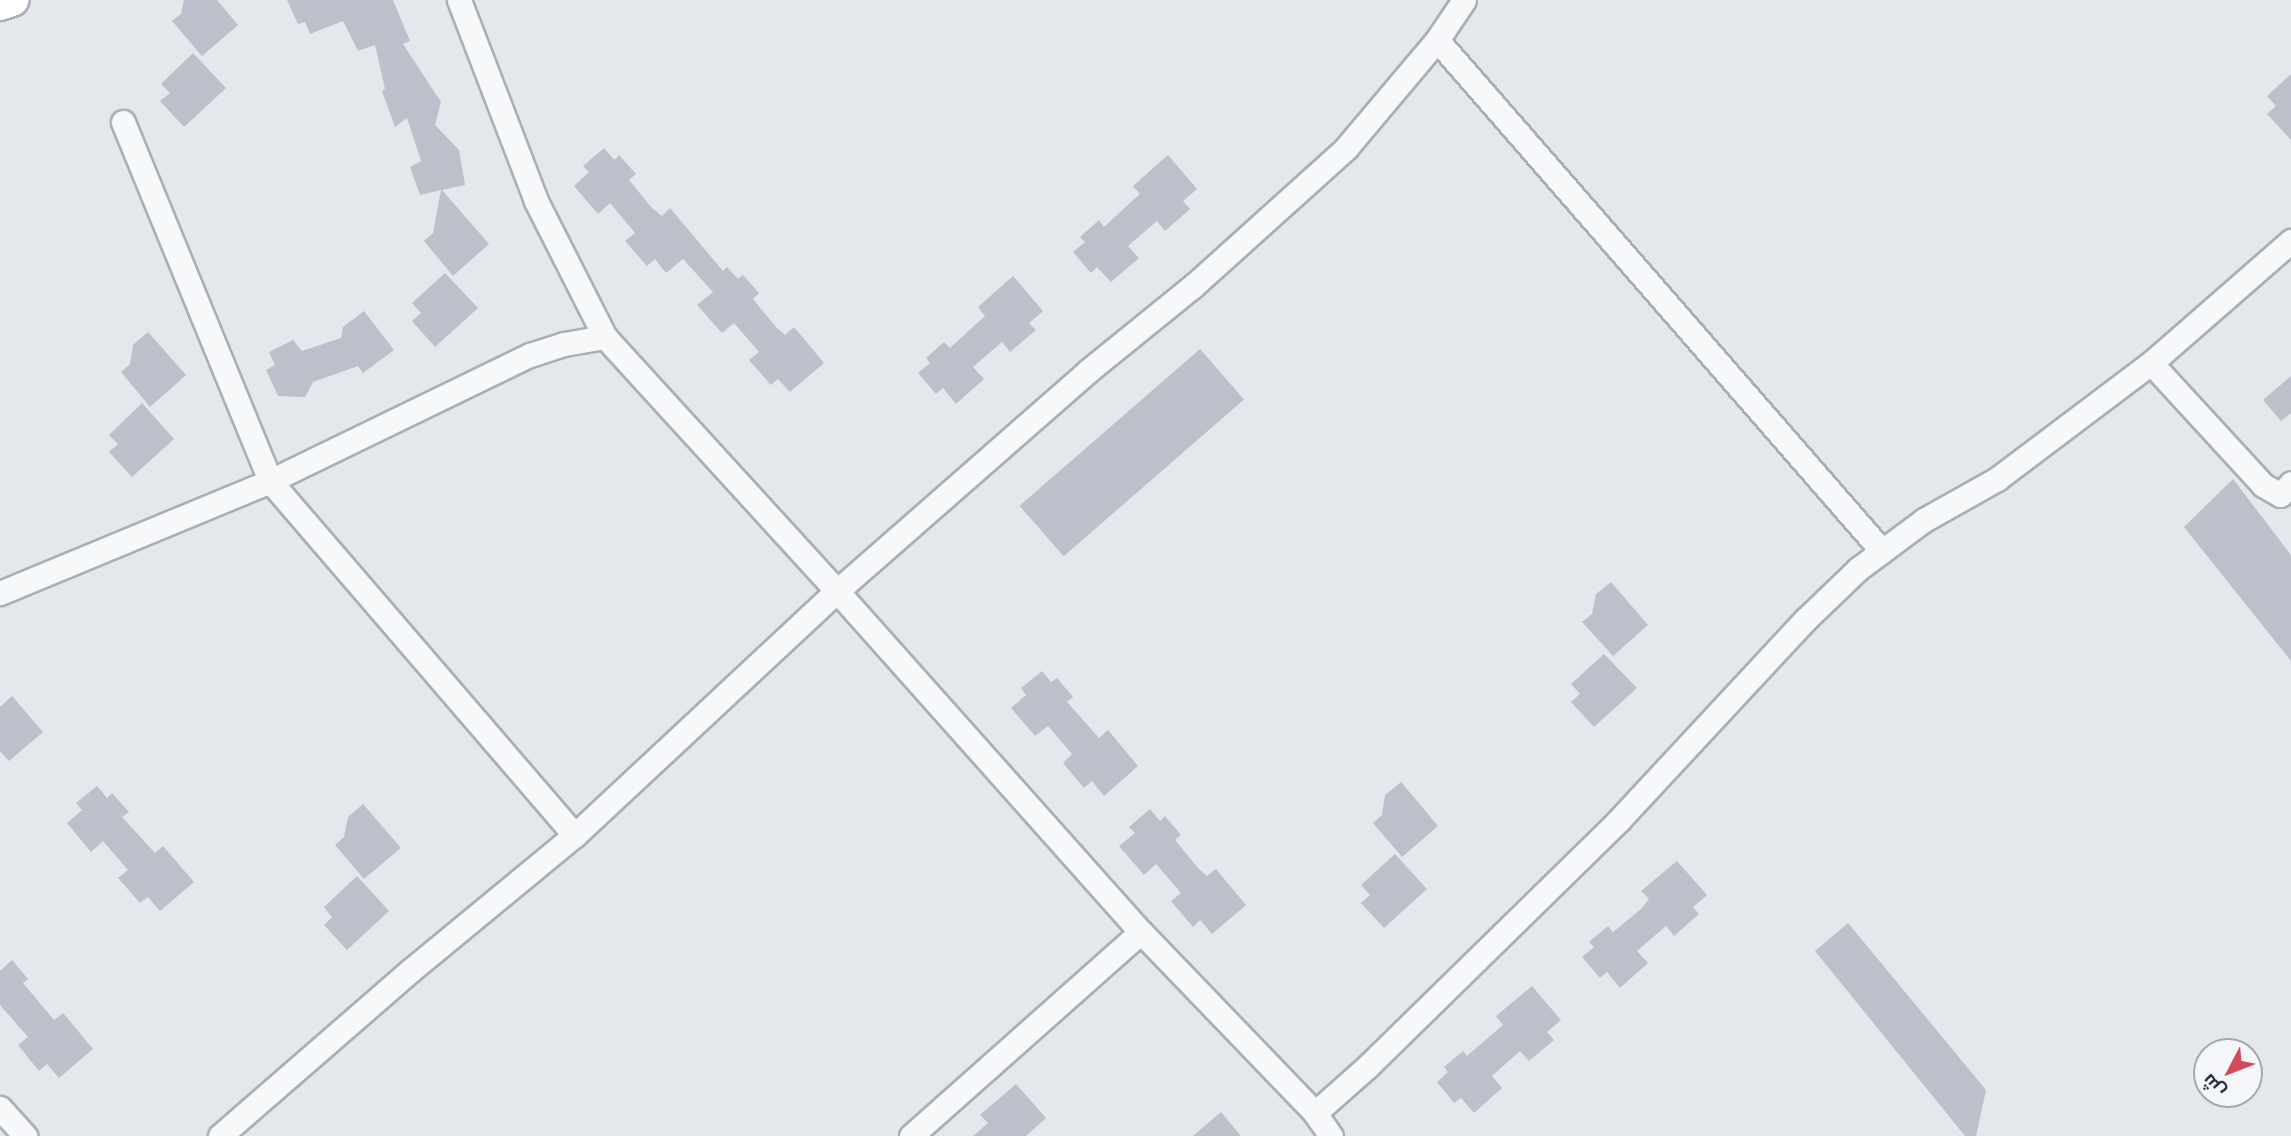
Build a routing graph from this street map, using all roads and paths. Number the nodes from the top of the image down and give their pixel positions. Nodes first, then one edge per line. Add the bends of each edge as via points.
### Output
1 (12, 0) edge
2 (459, 0) edge
3 (1464, 0) edge
4 (0, 4) edge
5 (1437, 40) junction
6 (123, 122) dead end
7 (2291, 241) edge
8 (605, 337) junction
9 (2151, 363) junction
10 (270, 481) junction
11 (2287, 496) edge
12 (1882, 551) junction
13 (837, 591) junction
14 (0, 593) edge
15 (575, 835) junction
16 (1141, 932) junction
17 (0, 1108) edge
18 (1315, 1113) junction
19 (25, 1136) edge
20 (220, 1136) edge
21 (911, 1136) edge
22 (1331, 1136) edge

1 - 4 street
2 - 8 street via 536,201
3 - 5 street
5 - 12 street
5 - 13 street via 1346,148 1193,286 1088,371
6 - 10 street
7 - 9 street
8 - 10 street via 530,355 481,376
8 - 13 street
9 - 11 street via 2250,473
9 - 12 street via 1997,478 1924,520
10 - 14 street
10 - 15 street
12 - 18 street via 1805,620 1619,820
13 - 15 street
13 - 16 street
15 - 20 street
16 - 18 street
16 - 21 street
17 - 19 street
18 - 22 street

